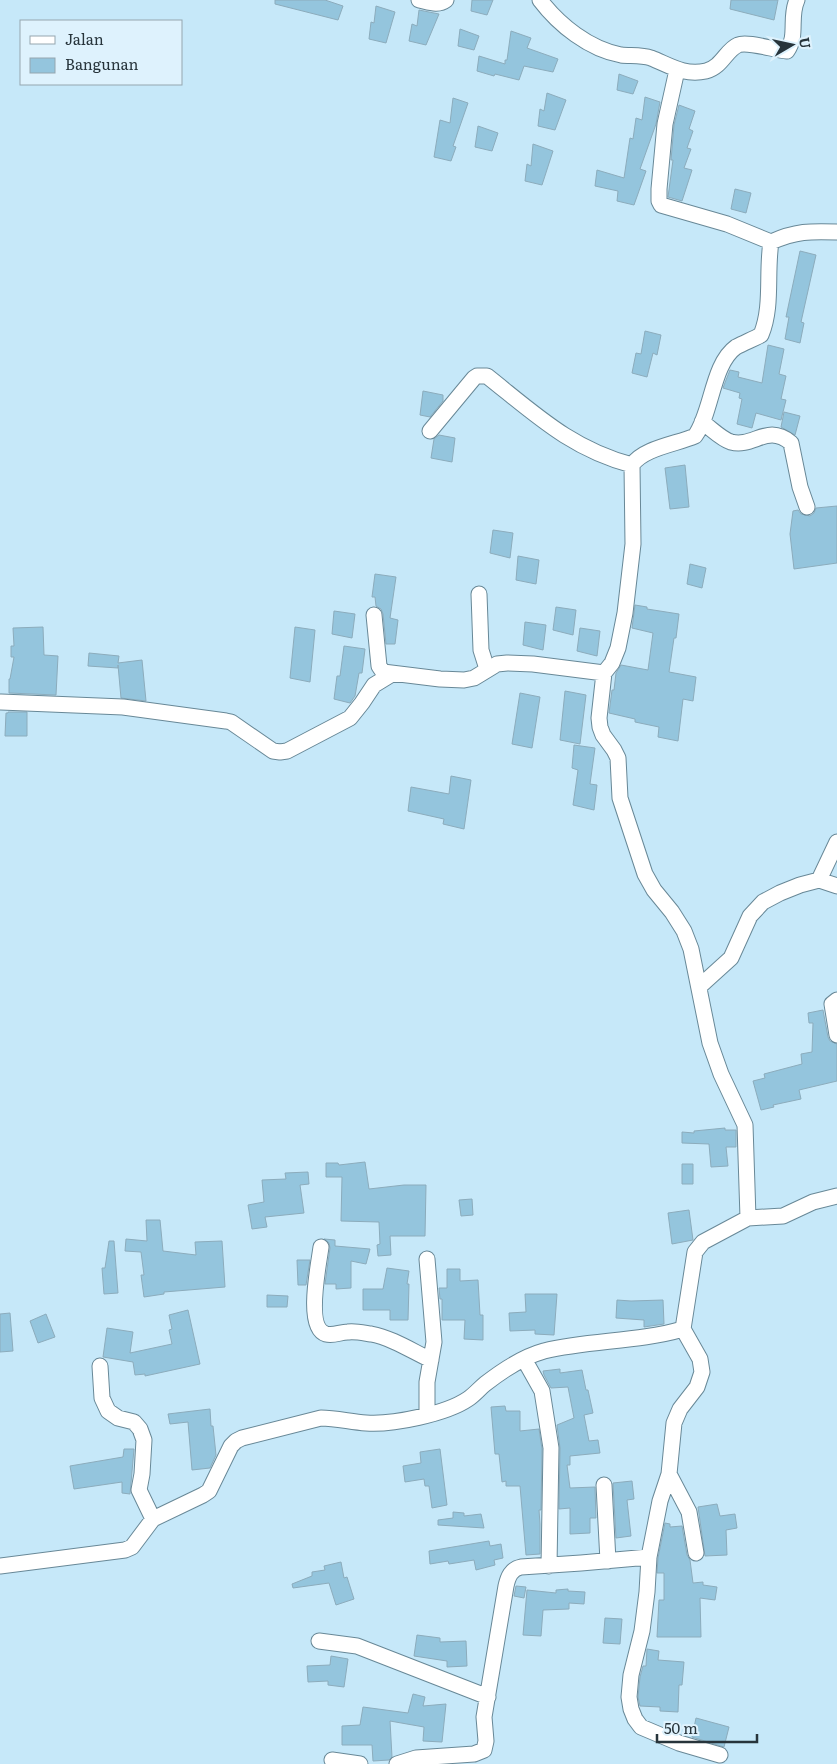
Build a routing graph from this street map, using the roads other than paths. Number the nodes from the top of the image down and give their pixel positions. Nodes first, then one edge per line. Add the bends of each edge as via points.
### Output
1 (419, 0) edge
2 (446, 0) edge
3 (540, 0) edge
4 (797, 0) edge
5 (676, 70) junction
6 (837, 232) edge
7 (771, 242) junction
8 (702, 422) junction
9 (430, 432) dead end
10 (632, 465) junction
11 (807, 507) dead end
12 (479, 594) dead end
13 (374, 615) dead end
14 (487, 669) junction
15 (604, 673) junction
16 (392, 674) junction
17 (1, 702) edge
18 (837, 842) edge
19 (819, 880) junction
20 (837, 886) edge
21 (699, 987) junction
22 (837, 1000) edge
23 (837, 1035) edge
24 (837, 1196) edge
25 (748, 1218) junction
26 (321, 1247) dead end
27 (427, 1259) dead end
28 (683, 1329) junction
29 (524, 1359) junction
30 (431, 1360) junction
31 (100, 1366) dead end
32 (426, 1415) junction
33 (669, 1474) junction
34 (604, 1485) dead end
35 (153, 1519) junction
36 (696, 1553) dead end
37 (649, 1557) junction
38 (608, 1561) junction
39 (0, 1566) edge
40 (550, 1566) junction
41 (319, 1641) dead end
42 (488, 1697) junction
43 (720, 1755) dead end
44 (332, 1760) dead end
45 (360, 1764) edge
46 (397, 1764) edge

1 - 2 street via 436,4
3 - 5 street via 579,37 600,49 620,55 649,57
4 - 5 street via 792,44 787,52 748,44 737,45 714,68 704,72
5 - 7 street via 665,124 659,189 661,206 727,224
6 - 7 street via 807,231 788,234
7 - 8 street via 767,322 761,335 727,356
8 - 10 street via 695,436 661,447 636,459
8 - 11 street via 730,442 776,434 785,438 791,443
9 - 10 street via 474,378 487,376 557,432 604,457
10 - 15 street via 633,544 625,613 618,648
12 - 14 street via 481,650
13 - 16 street via 379,666 383,672
14 - 15 street via 497,664 516,663
14 - 16 street via 474,678 464,680
15 - 21 street via 600,727 618,758 624,812 645,874 684,931
16 - 17 street via 374,685 350,718 280,752 273,751 232,722 122,706
18 - 19 street
19 - 20 street
19 - 21 street via 763,902 750,916 731,958
21 - 25 street via 710,1043 746,1130
22 - 23 street via 832,1004
24 - 25 street via 813,1202 783,1216
25 - 28 street via 703,1242 695,1252
26 - 30 street via 314,1306 318,1328 333,1335 349,1332 372,1334 392,1340
27 - 30 street via 434,1342
28 - 29 street via 544,1351
28 - 33 street via 700,1359 702,1372 697,1387 676,1416
29 - 32 street via 511,1365 468,1399
29 - 40 street via 542,1390 549,1439
30 - 32 street
31 - 35 street via 102,1398 108,1411 118,1418 134,1422 144,1440 139,1490
32 - 35 street via 397,1422 368,1423 321,1418 242,1438 231,1446 209,1491
33 - 36 street via 689,1512
33 - 37 street
34 - 38 street
35 - 39 street via 132,1547 125,1550
37 - 38 street
37 - 43 street via 642,1631 631,1675 631,1709 641,1727
38 - 40 street
40 - 42 street via 516,1568 508,1578
41 - 42 street via 357,1646
42 - 46 street via 484,1750 474,1754 416,1758
44 - 45 street

